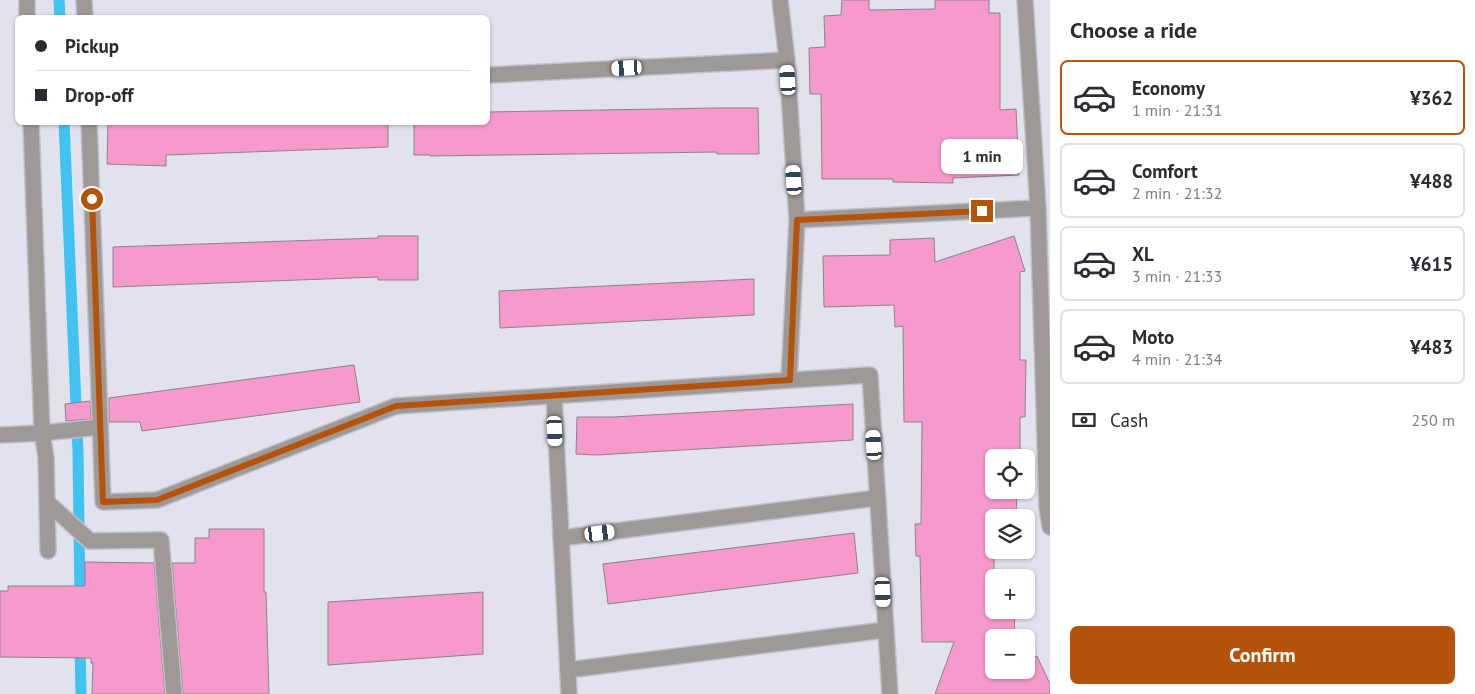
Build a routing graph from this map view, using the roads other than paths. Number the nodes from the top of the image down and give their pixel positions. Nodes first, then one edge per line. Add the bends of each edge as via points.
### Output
1 (27, 0) edge
2 (84, 0) edge
3 (780, 0) edge
4 (1025, 0) edge
5 (27, 15) edge
6 (85, 15) edge
7 (787, 60) junction
8 (490, 75) edge
9 (31, 125) edge
10 (89, 125) edge
11 (1038, 208) junction
12 (797, 220) junction
13 (790, 380) junction
14 (554, 396) junction
15 (100, 427) junction
16 (42, 433) junction
17 (0, 434) edge
18 (877, 498) junction
19 (47, 502) junction
20 (1050, 527) edge
21 (561, 538) junction
22 (48, 550) dead end
23 (885, 630) junction
24 (568, 670) junction
25 (174, 694) edge
26 (569, 694) edge
27 (890, 694) edge

1 - 5 street
2 - 6 street
3 - 7 street
4 - 11 street
7 - 8 street
7 - 12 street
9 - 16 street
10 - 15 street
11 - 12 street
11 - 20 street
12 - 13 street
13 - 14 street
13 - 18 street via 870,375
14 - 15 street via 396,406 157,500 103,502
14 - 21 street
15 - 16 street
16 - 17 street
16 - 19 street
18 - 21 street
18 - 23 street
19 - 22 street
19 - 25 street via 90,542 161,540
21 - 24 street
23 - 24 street
23 - 27 street
24 - 26 street

